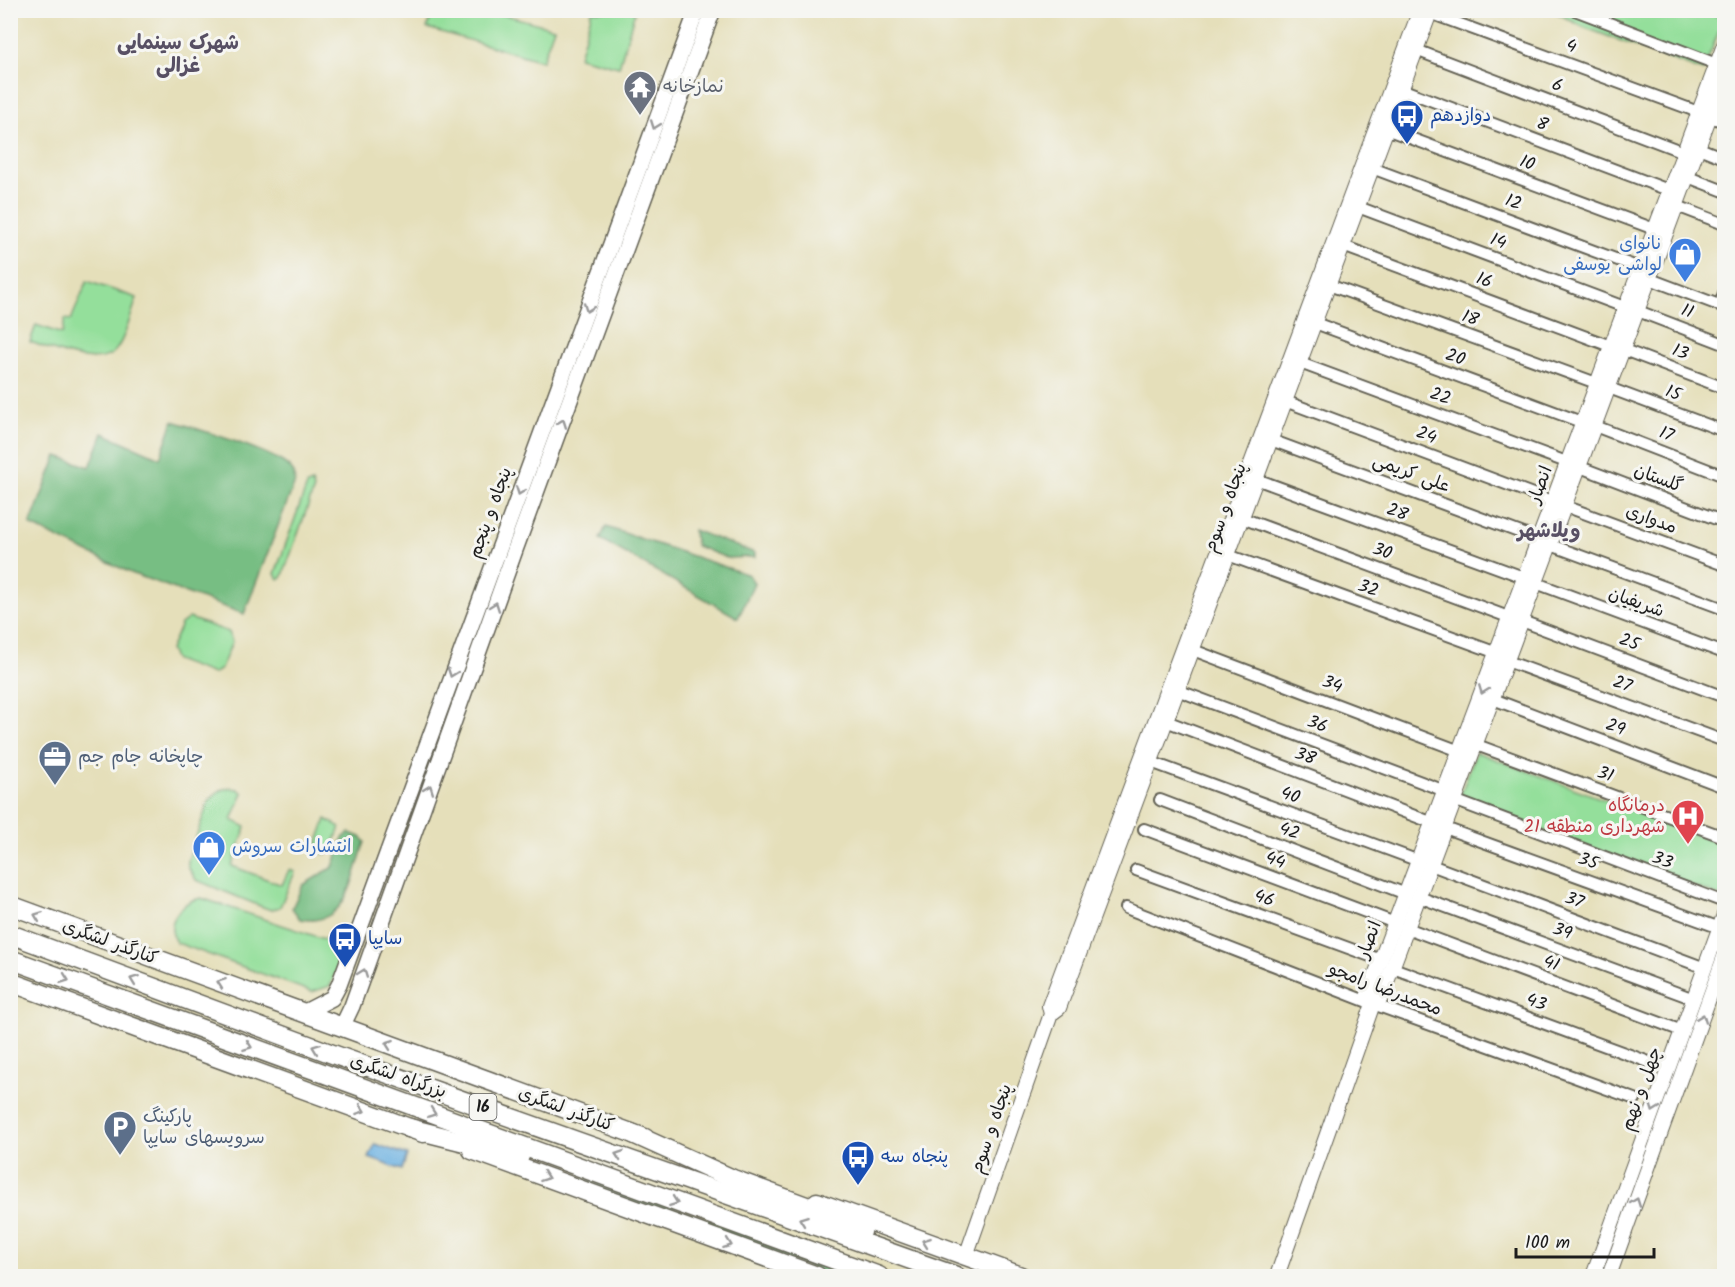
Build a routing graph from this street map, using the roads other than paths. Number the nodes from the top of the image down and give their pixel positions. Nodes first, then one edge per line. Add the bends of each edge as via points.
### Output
1 (713, 10) edge
2 (1575, 10) edge
3 (1427, 11) edge
4 (698, 22) edge
5 (1725, 45) edge
6 (1416, 50) junction
7 (1723, 76) edge
8 (1401, 89) junction
9 (1706, 115) junction
10 (1725, 122) edge
11 (1386, 129) junction
12 (1692, 150) junction
13 (1725, 158) edge
14 (1372, 168) junction
15 (1688, 177) junction
16 (1671, 191) junction
17 (1725, 191) edge
18 (1677, 206) junction
19 (1358, 207) junction
20 (1725, 224) edge
21 (1657, 230) junction
22 (1343, 246) junction
23 (1646, 274) junction
24 (1329, 285) junction
25 (1725, 293) edge
26 (1722, 306) edge
27 (1633, 310) junction
28 (1314, 323) junction
29 (1725, 344) edge
30 (1618, 348) junction
31 (1300, 363) junction
32 (1604, 386) junction
33 (1725, 388) edge
34 (1285, 401) junction
35 (1590, 425) junction
36 (1725, 431) edge
37 (1271, 440) junction
38 (1574, 465) junction
39 (1725, 476) edge
40 (1256, 479) junction
41 (1560, 504) junction
42 (1242, 518) junction
43 (1725, 522) edge
44 (1546, 542) junction
45 (508, 547) junction
46 (1228, 555) junction
47 (1725, 565) edge
48 (1531, 581) junction
49 (1725, 609) edge
50 (1516, 619) junction
51 (1192, 650) junction
52 (1725, 653) edge
53 (1502, 657) junction
54 (1178, 690) junction
55 (1725, 697) edge
56 (1493, 699) junction
57 (1166, 721) junction
58 (1725, 741) edge
59 (1468, 750) junction
60 (1151, 762) junction
61 (1725, 787) edge
62 (1450, 796) junction
63 (1160, 800) dead end
64 (1439, 825) junction
65 (1144, 829) dead end
66 (1725, 837) edge
67 (1425, 863) junction
68 (1136, 870) dead end
69 (1413, 895) junction
70 (1725, 902) edge
71 (10, 905) edge
72 (1126, 908) dead end
73 (1722, 921) edge
74 (1401, 926) junction
75 (10, 934) edge
76 (1725, 957) edge
77 (10, 959) edge
78 (1387, 964) junction
79 (1705, 968) junction
80 (10, 982) edge
81 (335, 992) junction
82 (1694, 999) junction
83 (354, 1000) junction
84 (1373, 1004) junction
85 (303, 1013) junction
86 (1051, 1014) junction
87 (342, 1027) junction
88 (1682, 1031) junction
89 (1668, 1069) junction
90 (1635, 1099) dead end
91 (409, 1128) junction
92 (631, 1133) junction
93 (586, 1170) junction
94 (966, 1256) junction
95 (927, 1266) junction
96 (817, 1276) edge
97 (879, 1276) edge
98 (956, 1276) edge
99 (1021, 1276) edge
100 (1277, 1276) edge
101 (1593, 1276) edge
102 (1609, 1276) edge

1 - 4 main road, پنجاه و پنجم
2 - 7 street
3 - 6 street, پنجاه و سوم
3 - 9 street, 4
3 - 86 street, پنجاه و سوم via 1049,1006
4 - 45 main road, پنجاه و پنجم
5 - 7 street, انصار
6 - 8 street, پنجاه و سوم
6 - 12 street, 6
7 - 9 street, انصار
8 - 11 street, پنجاه و سوم
8 - 16 street, 8
9 - 10 street, 4
9 - 12 street, انصار
11 - 14 street, پنجاه و سوم
11 - 21 street, 10
12 - 13 street, 6
12 - 15 street, انصار
12 - 16 street, انصار
14 - 19 street, پنجاه و سوم
14 - 23 street, 12
15 - 17 street
15 - 18 street, انصار
16 - 21 street, انصار
18 - 20 street
18 - 23 street, انصار
19 - 22 street, پنجاه و سوم
19 - 27 street, 14
21 - 23 street, انصار
22 - 24 street, پنجاه و سوم
22 - 30 street, 16
23 - 26 street, 12
23 - 27 street, انصار
24 - 28 street, پنجاه و سوم
24 - 32 street, 18
25 - 26 street
27 - 29 street, 11
27 - 30 street, انصار
28 - 31 street, پنجاه و سوم
28 - 35 street, 20
30 - 32 street, انصار
30 - 33 street, 13
31 - 34 street, پنجاه و سوم
31 - 38 street, 22
32 - 35 street, انصار
32 - 36 street, 15
34 - 37 street, پنجاه و سوم
34 - 41 street, 24
35 - 38 street, انصار
35 - 39 street, 17
37 - 40 street, پنجاه و سوم
37 - 44 street, علی کریمی
38 - 41 street, انصار
38 - 43 street, گلستان
40 - 42 street, پنجاه و سوم
40 - 48 street, 28
41 - 44 street, انصار
41 - 47 street, مدواری
42 - 46 street, پنجاه و سوم
42 - 50 street, 30
44 - 48 street, انصار
44 - 49 street, علی کریمی
45 -> 81 main road, پنجاه و پنجم
83 -> 45 main road, پنجاه و پنجم
46 - 51 street, پنجاه و سوم
46 - 53 street, 32
48 - 50 street, انصار
48 - 52 street, شریفیان
50 - 53 street, انصار
50 - 55 street, 25
51 - 54 street, پنجاه و سوم
51 - 59 street, 34
53 - 56 street, انصار
53 - 58 street, 27
53 -> 59 street, انصار
54 - 57 street, پنجاه و سوم
54 - 62 street, 36
56 - 59 street, انصار
56 - 61 street, 29
57 - 60 street, پنجاه و سوم
57 - 64 street, 38
59 - 62 street, انصار
59 - 66 street, 31
60 - 67 street, 40
60 - 86 street, پنجاه و سوم via 1059,1008
62 - 64 street, انصار
62 - 70 street, 33
63 - 69 street, 42
64 - 67 street, انصار
64 - 73 street, 35
65 - 74 street, 44
67 - 69 street, انصار
67 - 79 street, 37
68 - 78 street, 46
69 - 74 street, انصار
69 - 82 street, 39
85 -> 71 main road, کنارگذر لشگری
72 - 84 street, محمدرضا رامجو
73 - 79 street, چهل و نهم
74 - 78 street, انصار
74 - 88 street, 41
95 -> 75 main road, بزرگراه لشگری / 16 via 338,1056
102 -> 76 street, چهل و نهم
77 -> 93 main road, بزرگراه لشگری / 16
78 - 84 street, انصار via 1368,994
78 - 89 street, 43
79 - 82 street, چهل و نهم
80 -> 91 main road
81 - 83 main road
81 - 85 main road via 332,998
82 - 88 street, چهل و نهم
83 - 87 main road, پنجاه و پنجم
84 - 90 street, محمدرضا رامجو
84 - 100 street, انصار
85 - 87 main road, کنارگذر لشگری
86 - 94 street, پنجاه و سوم
92 -> 87 main road, کنارگذر لشگری
88 - 89 street, چهل و نهم
89 -> 101 street, چهل و نهم
91 - 93 main road
91 -> 96 main road
94 -> 92 main road, کنارگذر لشگری
92 - 95 main road via 733,1179 828,1214
93 -> 97 main road, بزرگراه لشگری / 16
94 - 99 main road, کنارگذر لشگری
95 - 98 main road, بزرگراه لشگری / 16

